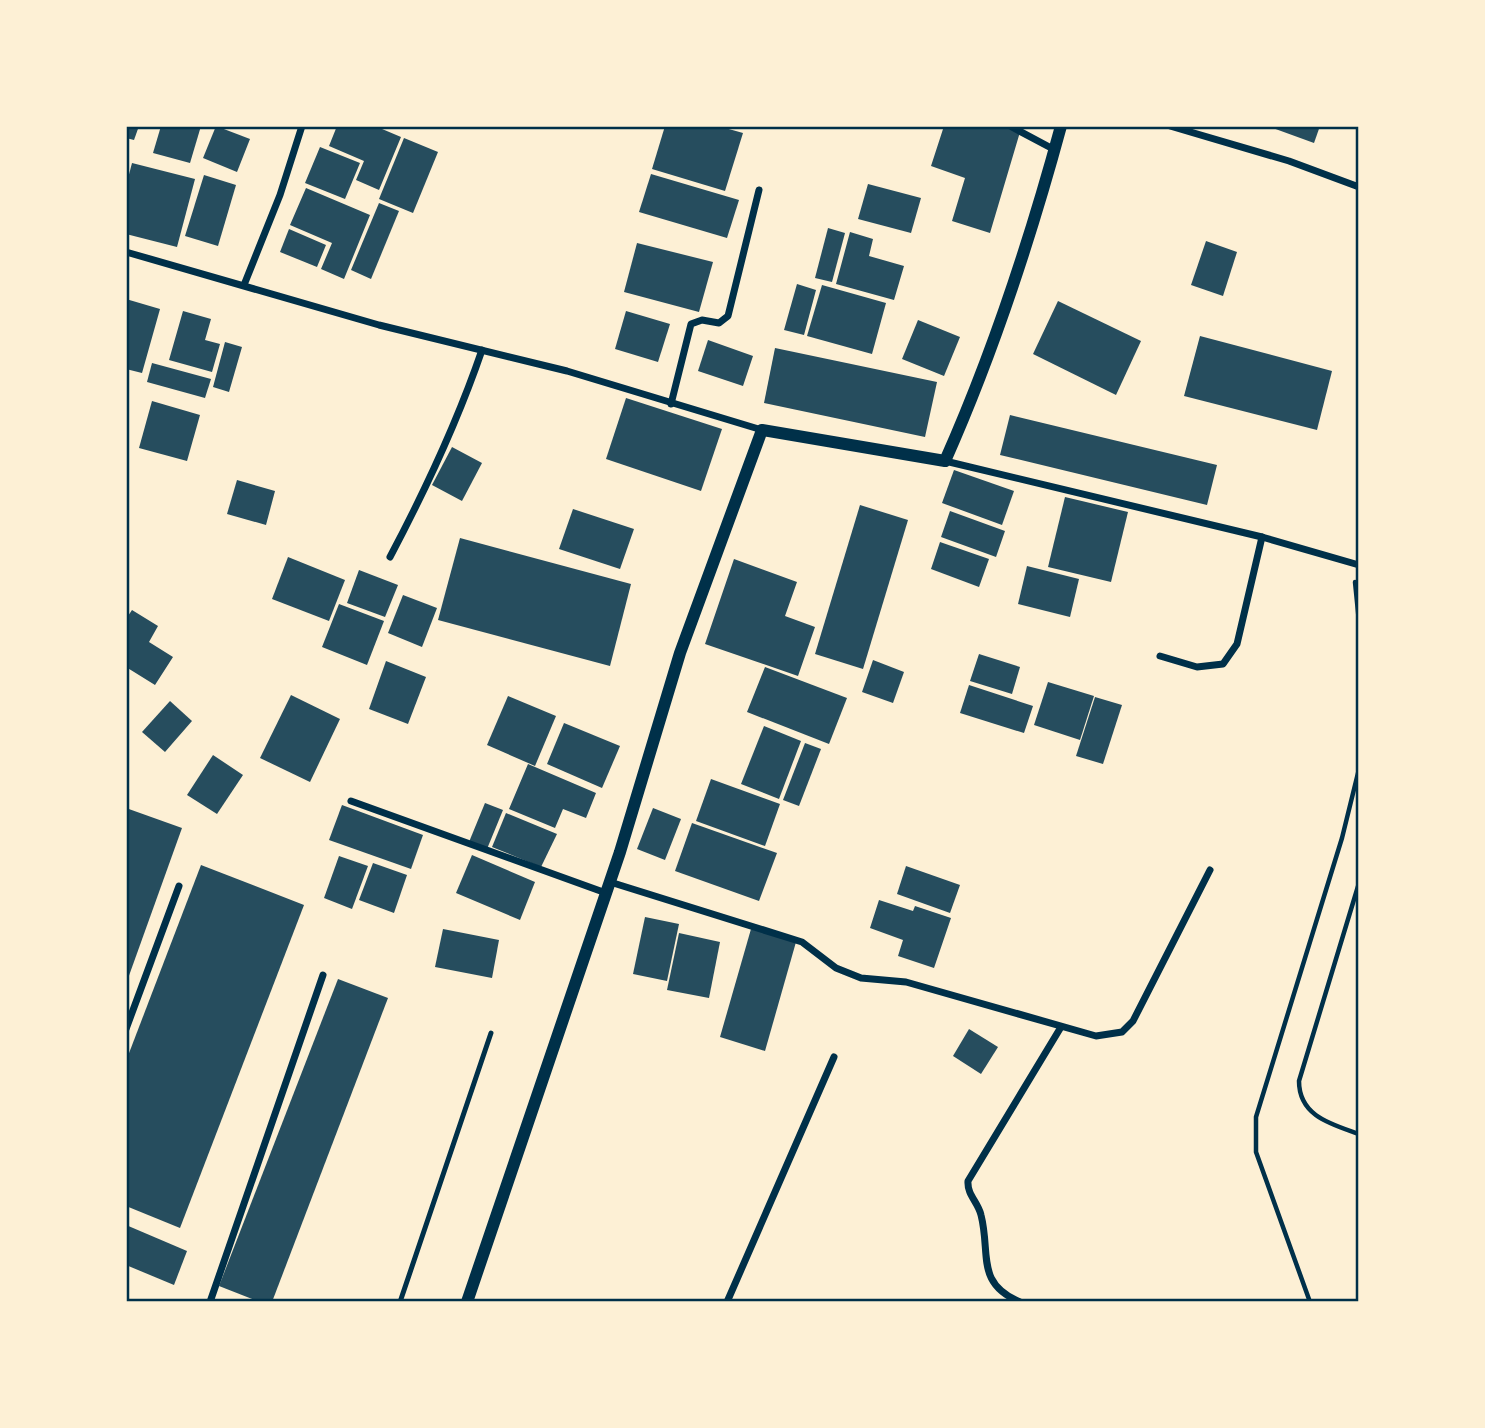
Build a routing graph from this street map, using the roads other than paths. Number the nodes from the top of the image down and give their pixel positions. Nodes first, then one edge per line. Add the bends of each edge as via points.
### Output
1 (302, 126) edge
2 (1010, 126) edge
3 (1061, 126) edge
4 (1170, 126) edge
5 (1055, 150) junction
6 (1359, 187) edge
7 (759, 190) dead end
8 (126, 252) edge
9 (244, 285) junction
10 (482, 351) junction
11 (671, 404) junction
12 (762, 430) junction
13 (945, 461) junction
14 (1262, 537) junction
15 (390, 557) dead end
16 (1356, 564) edge
17 (1160, 656) dead end
18 (351, 802) dead end
19 (1210, 870) dead end
20 (179, 886) dead end
21 (608, 888) junction
22 (323, 975) dead end
23 (1061, 1027) junction
24 (126, 1029) edge
25 (491, 1033) dead end
26 (834, 1057) dead end
27 (210, 1302) edge
28 (400, 1302) edge
29 (467, 1302) edge
30 (727, 1302) edge
31 (1020, 1302) edge

1 - 9 street
2 - 5 street
3 - 5 street
4 - 6 street
5 - 13 street via 972,400
7 - 11 street via 728,316 719,323 702,320 691,324
8 - 9 street
9 - 10 street
10 - 11 street via 567,371
10 - 15 street via 437,466
11 - 12 street
12 - 13 street
12 - 21 street via 680,653
13 - 14 street
14 - 16 street
14 - 17 street via 1237,644 1223,664 1197,667
18 - 21 street
19 - 23 street via 1146,996 1122,1032 1096,1036
20 - 24 street
21 - 23 street via 802,942 848,974 906,982
21 - 29 street
22 - 27 street
23 - 31 street via 968,1181 981,1213 990,1279 997,1290
25 - 28 lane
26 - 30 street

